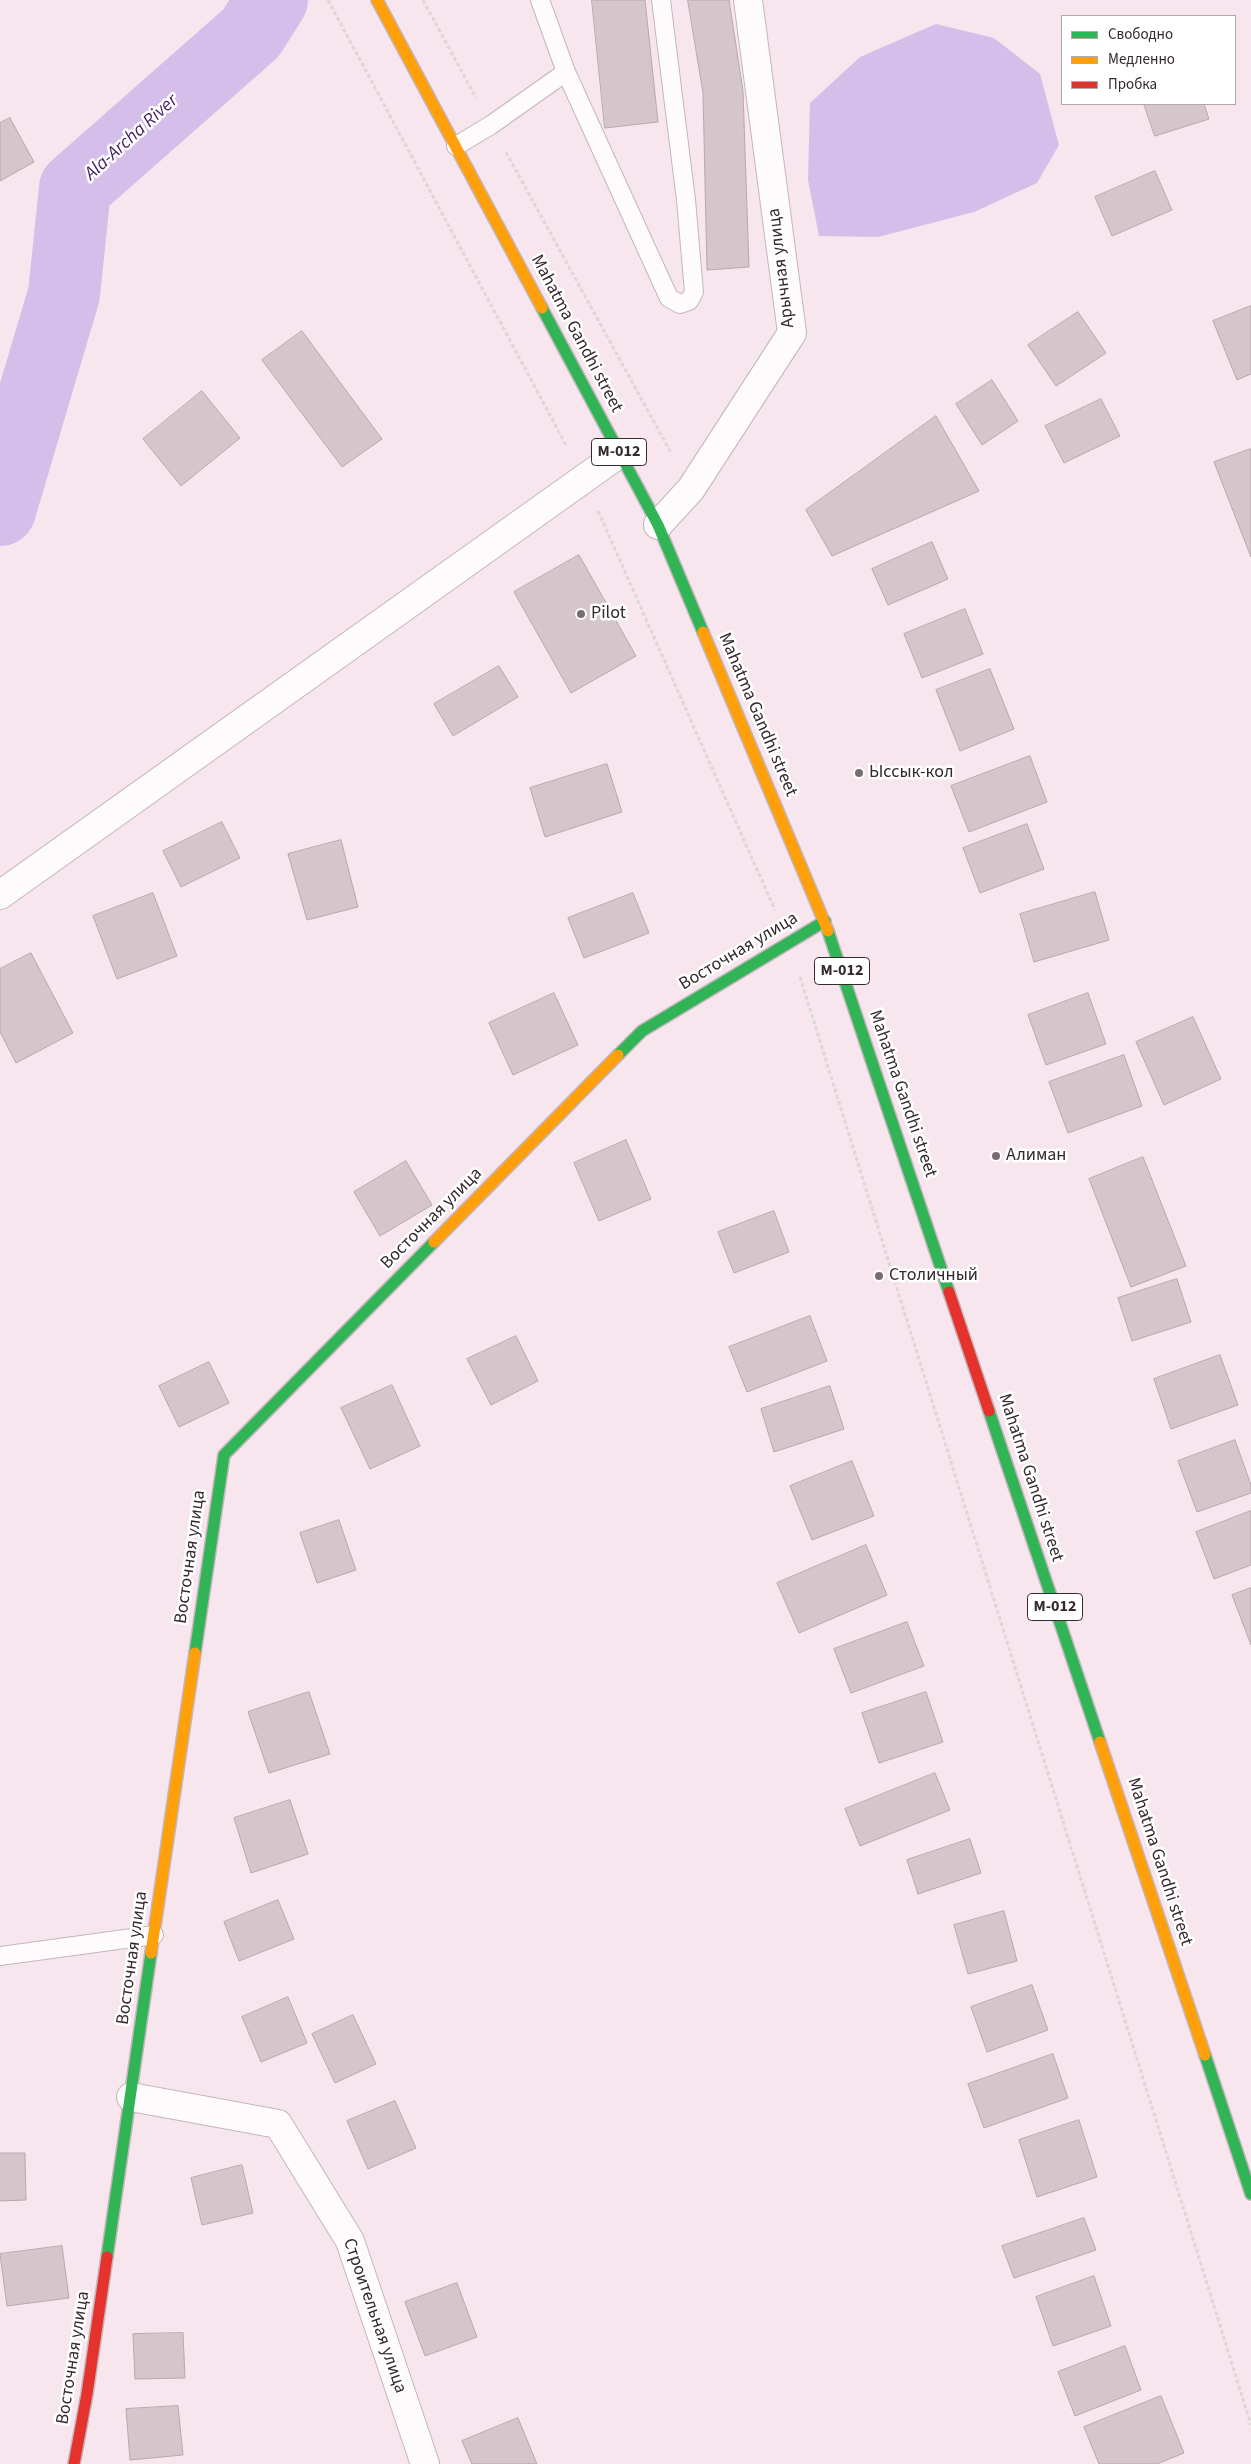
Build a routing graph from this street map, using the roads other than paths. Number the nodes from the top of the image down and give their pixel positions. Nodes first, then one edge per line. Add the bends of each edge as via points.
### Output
1 (377, 0) edge
2 (540, 0) edge
3 (661, 0) edge
4 (748, 0) edge
5 (566, 72) junction
6 (456, 146) junction
7 (620, 453) junction
8 (658, 525) junction
9 (0, 896) edge
10 (825, 921) junction
11 (154, 1935) junction
12 (0, 1956) edge
13 (131, 2097) junction
14 (1251, 2194) edge
15 (74, 2464) edge
16 (425, 2464) edge

1 - 6 main road, Mahatma Gandhi street / М-012
2 - 5 lane
3 - 5 lane via 686,200 694,292 689,301 680,304 669,298
4 - 8 street, Арычная улица via 792,333 691,489
5 - 6 lane
6 - 7 main road, Mahatma Gandhi street / М-012
7 - 8 main road, Mahatma Gandhi street / М-012
7 - 9 street
8 - 10 main road, Mahatma Gandhi street / М-012
10 - 11 main road, Восточная улица via 642,1031 224,1455
10 - 14 main road, Mahatma Gandhi street / М-012
11 - 12 lane
11 - 13 main road, Восточная улица
13 - 15 main road, Восточная улица
13 - 16 street, Строительная улица via 278,2124 350,2241

